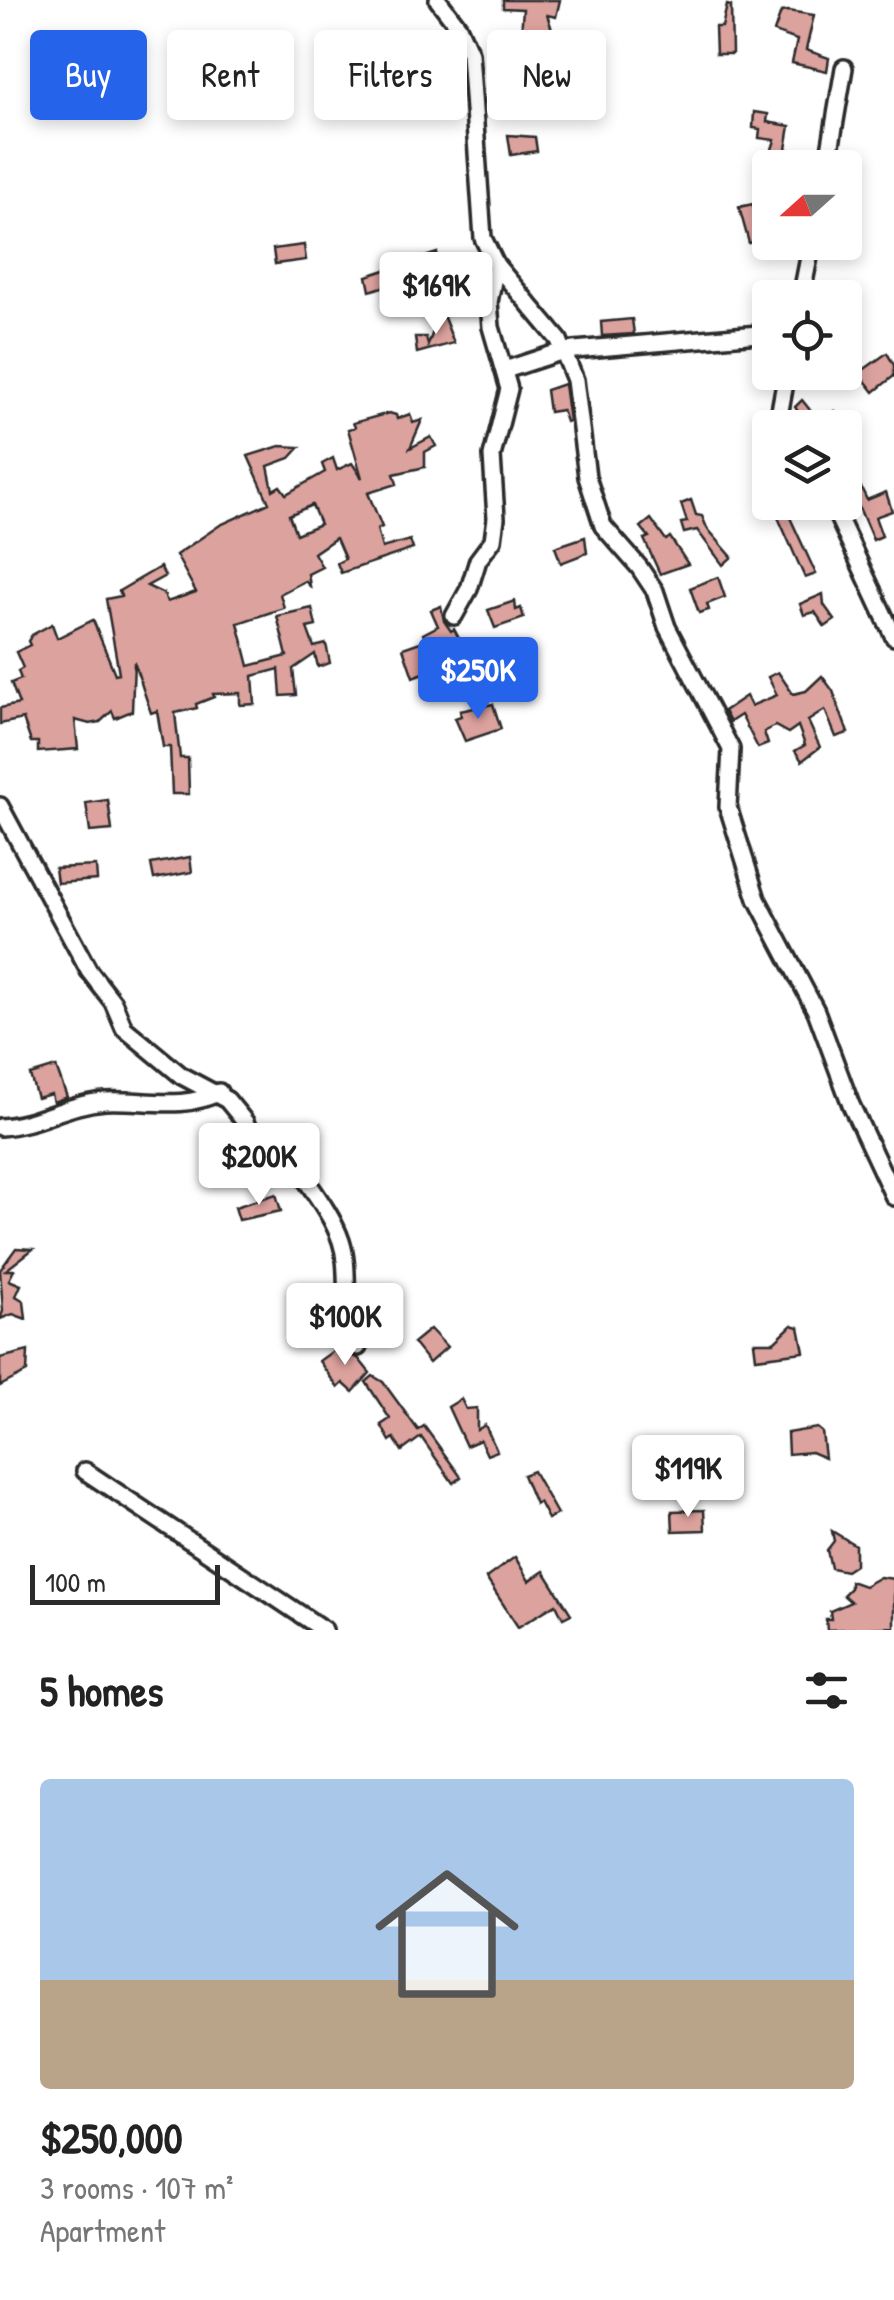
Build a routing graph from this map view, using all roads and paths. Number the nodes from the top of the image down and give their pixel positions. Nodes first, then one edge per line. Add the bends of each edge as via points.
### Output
1 (438, 0) edge
2 (844, 68) dead end
3 (829, 150) edge
4 (496, 265) junction
5 (752, 336) edge
6 (564, 352) junction
7 (505, 370) junction
8 (839, 520) edge
9 (454, 616) dead end
10 (894, 636) edge
11 (0, 806) edge
12 (218, 1092) junction
13 (0, 1127) edge
14 (894, 1197) edge
15 (358, 1347) dead end
16 (85, 1471) dead end
17 (324, 1630) edge

1 - 4 street via 470,53 484,238
2 - 3 street
4 - 6 street
4 - 7 street via 491,327
5 - 6 street
6 - 7 street
6 - 14 street via 598,513 654,591 731,749 728,807 757,899 816,1011
7 - 9 street via 509,389 490,473 493,540
8 - 10 street
11 - 12 street via 124,1028 182,1076
12 - 13 street via 198,1103 104,1101
12 - 15 street via 245,1122 264,1165 289,1154 341,1241 343,1292
16 - 17 street

